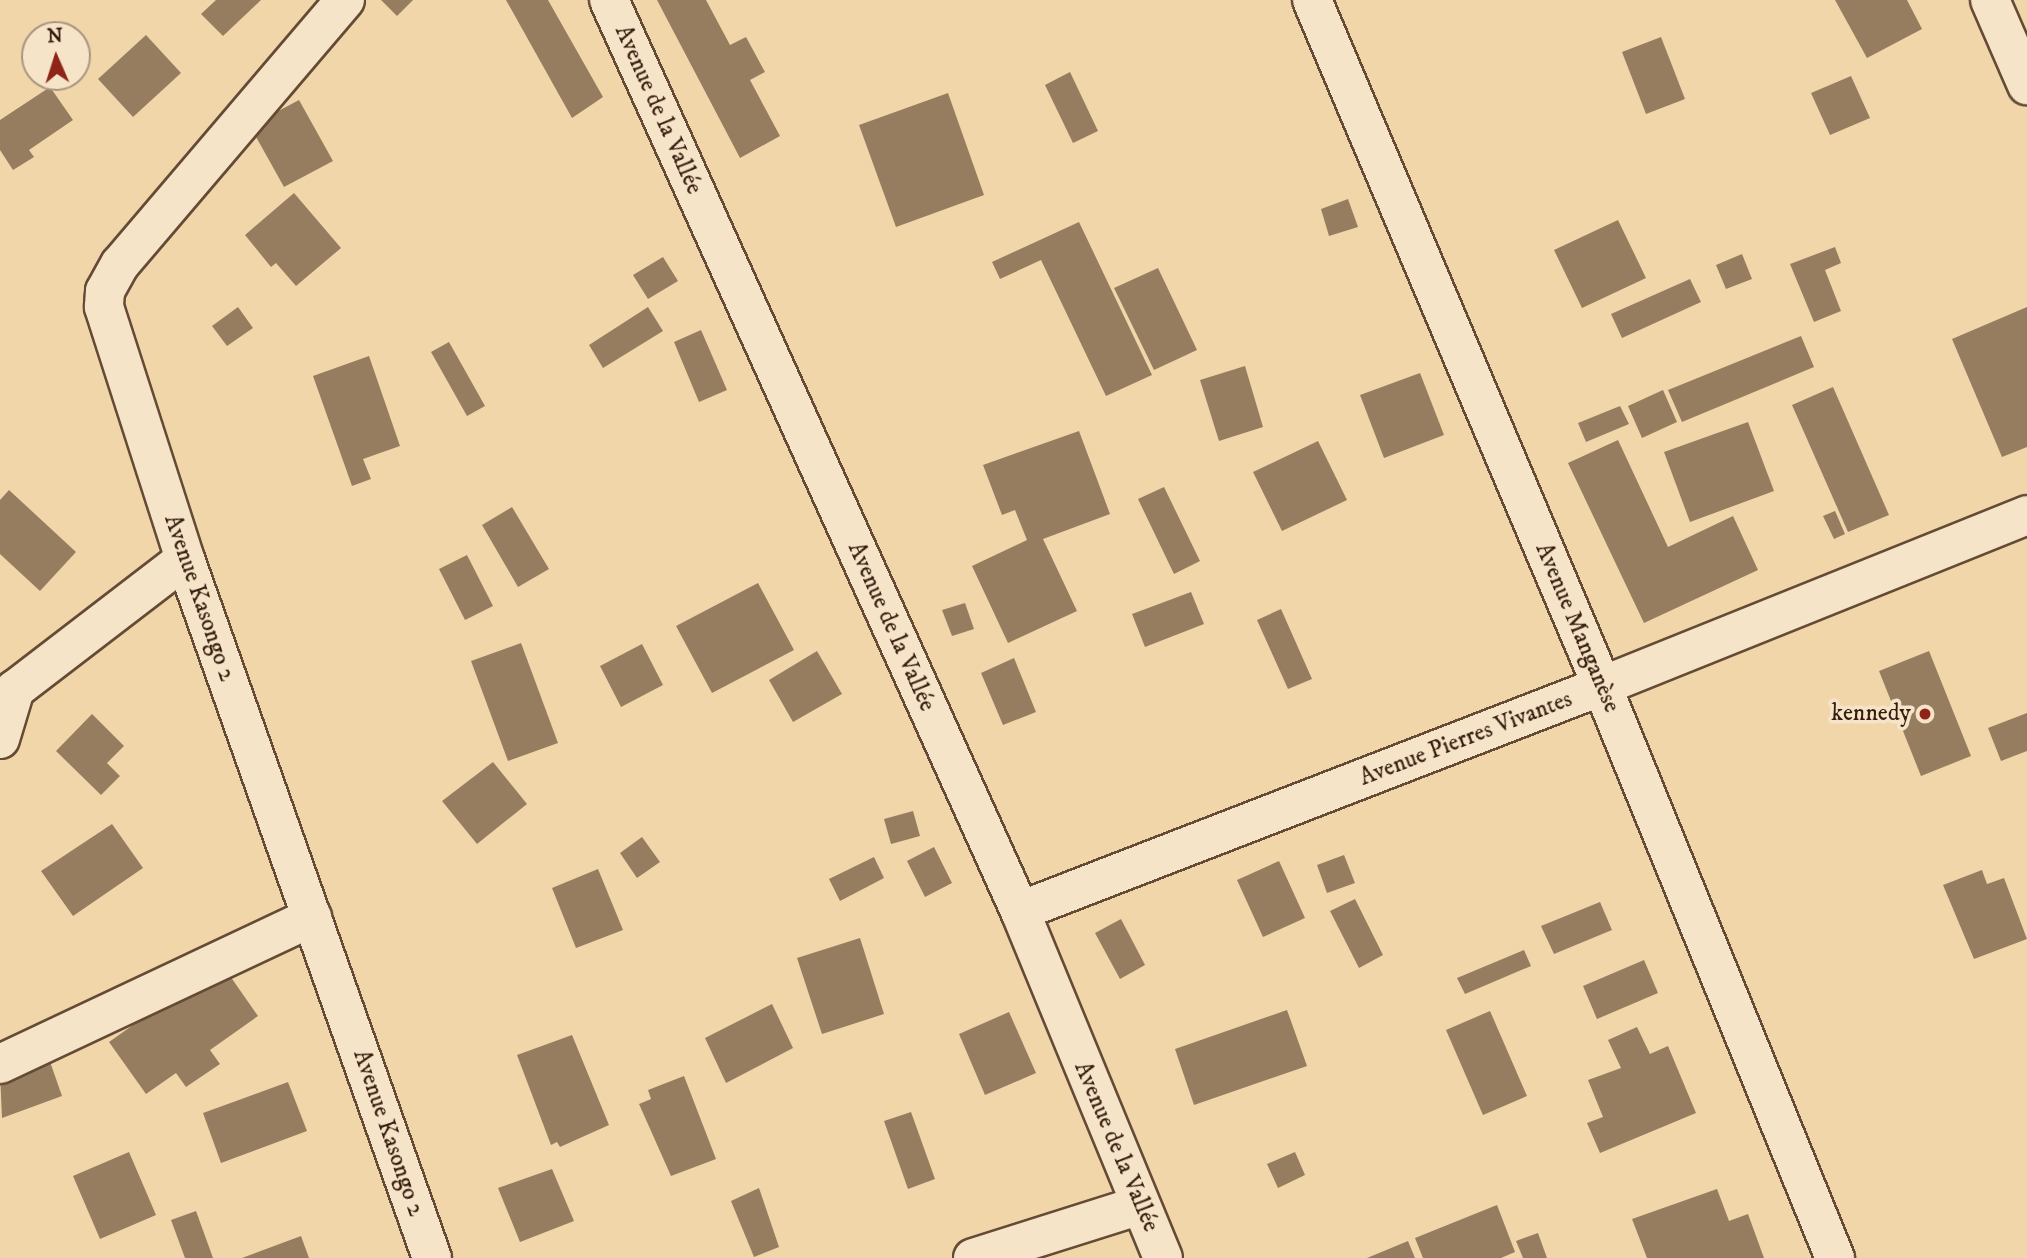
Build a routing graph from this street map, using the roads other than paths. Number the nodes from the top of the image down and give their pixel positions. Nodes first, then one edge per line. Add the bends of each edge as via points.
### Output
1 (345, 0) edge
2 (609, 0) edge
3 (1312, 0) edge
4 (1990, 0) edge
5 (2027, 85) edge
6 (2027, 515) edge
7 (185, 559) junction
8 (1602, 686) junction
9 (8, 695) edge
10 (0, 739) edge
11 (1020, 911) junction
12 (312, 918) junction
13 (0, 1064) edge
14 (1138, 1206) junction
15 (432, 1258) edge
16 (973, 1258) edge
17 (1163, 1258) edge
18 (1835, 1258) edge

1 - 7 street, Avenue Kasongo 2 via 120,264 105,291 108,328
2 - 11 street, Avenue de la Vallée
3 - 8 street, Avenue Manganèse
4 - 5 street
6 - 8 street, Avenue Pierres Vivantes
7 - 9 street
7 - 12 street, Avenue Kasongo 2
8 - 11 street, Avenue Pierres Vivantes
8 - 18 street, Avenue Manganèse
9 - 10 street
11 - 14 street, Avenue de la Vallée
12 - 13 street
12 - 15 street, Avenue Kasongo 2
14 - 16 street
14 - 17 street, Avenue de la Vallée

